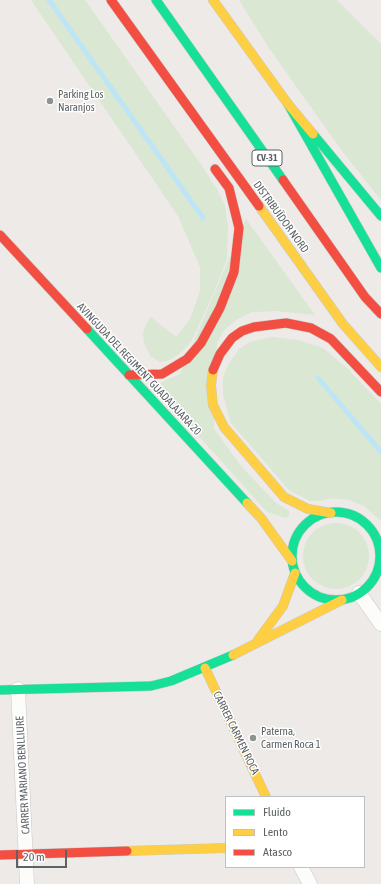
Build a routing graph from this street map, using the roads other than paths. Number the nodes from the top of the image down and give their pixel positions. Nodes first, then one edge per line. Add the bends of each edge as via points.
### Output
1 (111, 0) edge
2 (156, 0) edge
3 (213, 0) edge
4 (164, 74) junction
5 (172, 104) dead end
6 (288, 104) junction
7 (211, 162) dead end
8 (381, 216) edge
9 (0, 235) edge
10 (381, 268) edge
11 (381, 314) edge
12 (381, 367) edge
13 (129, 375) junction
14 (381, 392) edge
15 (331, 513) junction
16 (262, 518) junction
17 (274, 522) dead end
18 (293, 526) dead end
19 (304, 526) junction
20 (379, 540) edge
21 (292, 561) junction
22 (295, 573) junction
23 (381, 579) edge
24 (372, 582) junction
25 (359, 593) junction
26 (342, 600) junction
27 (381, 624) edge
28 (254, 644) junction
29 (205, 668) junction
30 (18, 689) junction
31 (0, 690) edge
32 (266, 796) edge
33 (225, 848) edge
34 (26, 854) junction
35 (0, 855) edge
36 (302, 868) edge
37 (27, 884) edge
38 (310, 884) edge

1 - 4 main road, DISTRIBUÏDOR NORD
2 - 11 main road, DISTRIBUÏDOR NORD / CV-31 via 365,297
3 - 6 main road
4 - 5 main road
4 - 12 main road, DISTRIBUÏDOR NORD via 343,324
6 - 8 main road
6 - 10 main road
7 - 13 main road via 229,188 239,228 234,272 220,308 201,343 187,359 162,374
9 - 13 main road, AVINGUDA DEL REGIMENT GUADALAJARA 20
13 - 16 main road, AVINGUDA DEL REGIMENT GUADALAJARA 20
14 - 15 main road via 331,339 310,328 286,323 254,327 232,338 220,354 211,385 213,405 224,427 284,497 308,509
15 - 19 main road
15 - 20 main road via 358,518
16 - 17 main road, AVINGUDA DEL REGIMENT GUADALAJARA 20
16 - 21 main road, AVINGUDA DEL REGIMENT GUADALAJARA 20
18 - 19 main road
19 - 21 main road via 297,537
20 - 24 main road via 378,569
21 - 22 main road
22 - 26 main road via 302,585 314,594 327,599
22 - 28 main road via 283,606
23 - 24 main road
24 - 25 main road
25 - 26 main road
25 - 27 street
26 - 28 main road
28 - 29 main road
29 - 30 main road via 151,686
29 - 32 main road, CARRER CARMEN ROCA
30 - 31 main road
30 - 34 street, CARRER MARIANO BENLLIURE
33 - 34 main road
34 - 35 main road
34 - 37 street, CARRER MARIANO BENLLIURE
36 - 38 street

